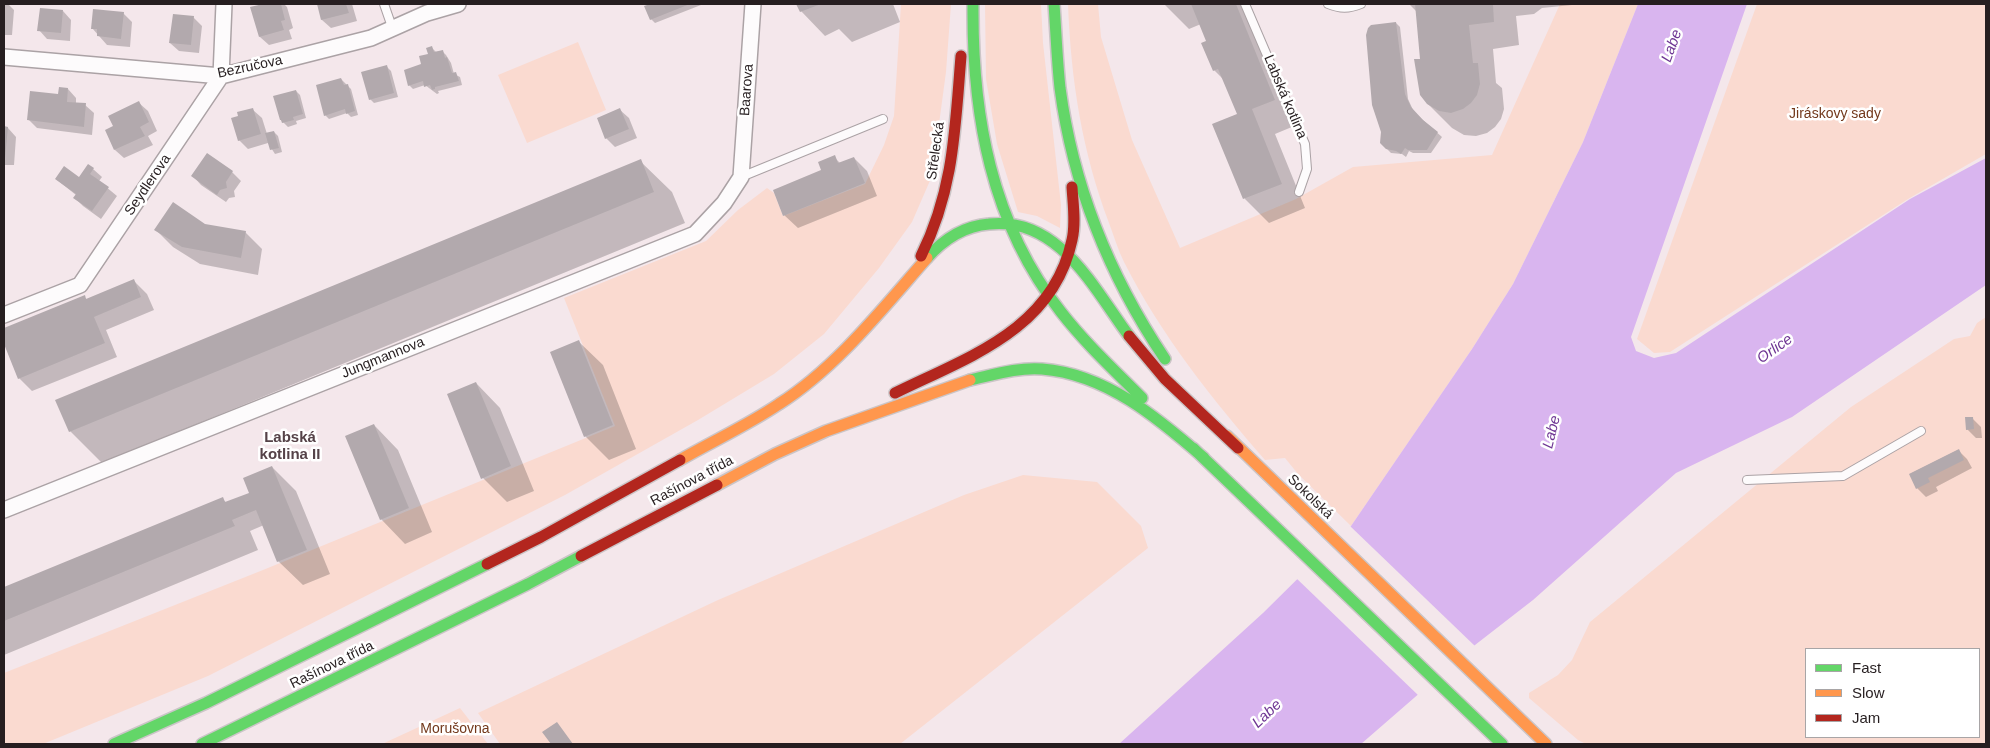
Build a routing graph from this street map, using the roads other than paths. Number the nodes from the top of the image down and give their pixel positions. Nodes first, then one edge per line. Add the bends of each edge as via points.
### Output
1 (224, 4) edge
2 (384, 4) edge
3 (458, 4) edge
4 (753, 4) edge
5 (969, 4) edge
6 (973, 4) edge
7 (1054, 4) edge
8 (1245, 4) edge
9 (1328, 4) edge
10 (1361, 4) edge
11 (392, 27) junction
12 (4, 57) edge
13 (221, 76) junction
14 (1062, 98) junction
15 (883, 119) dead end
16 (741, 177) junction
17 (1299, 192) dead end
18 (1009, 224) junction
19 (1069, 255) junction
20 (898, 291) junction
21 (1050, 297) junction
22 (4, 315) edge
23 (826, 431) junction
24 (1921, 431) dead end
25 (1238, 448) junction
26 (1204, 458) junction
27 (1747, 480) dead end
28 (4, 510) edge
29 (114, 744) edge
30 (202, 744) edge
31 (1502, 744) edge
32 (1546, 744) edge

1 - 13 street
2 - 11 lane
3 - 11 street, Bezručova via 426,12
4 - 16 street, Baarova
5 - 20 main road, Střelecká via 949,173 941,210 927,246
6 - 18 main road via 974,76 981,131
7 - 14 main road
8 - 17 lane, Labská kotlina via 1305,144 1307,168
9 - 10 lane via 1339,8 1353,8
11 - 13 street, Bezručova via 371,38
12 - 13 street, Bezručova
13 - 22 street, Seydlerova via 80,285
14 - 19 main road via 1074,210
14 - 25 main road, Sokolská via 1086,203 1125,294 1175,372
15 - 16 lane
16 - 28 street, Jungmannova via 724,203 695,234
18 - 19 main road via 1048,237
18 - 20 main road via 980,225 950,237 923,261
18 - 21 main road
19 - 21 main road
19 - 25 main road via 1153,366
20 - 29 main road, Rašínova třída via 824,369 780,404 541,537 206,703
21 - 23 main road via 1034,315 1006,335
21 - 26 main road via 1098,354
23 - 26 main road, Rašínova třída via 962,382 1005,372 1042,369 1074,374 1111,390 1148,412
23 - 30 main road, Rašínova třída via 519,588
24 - 27 lane via 1843,476
25 - 32 main road, Sokolská
26 - 31 main road

